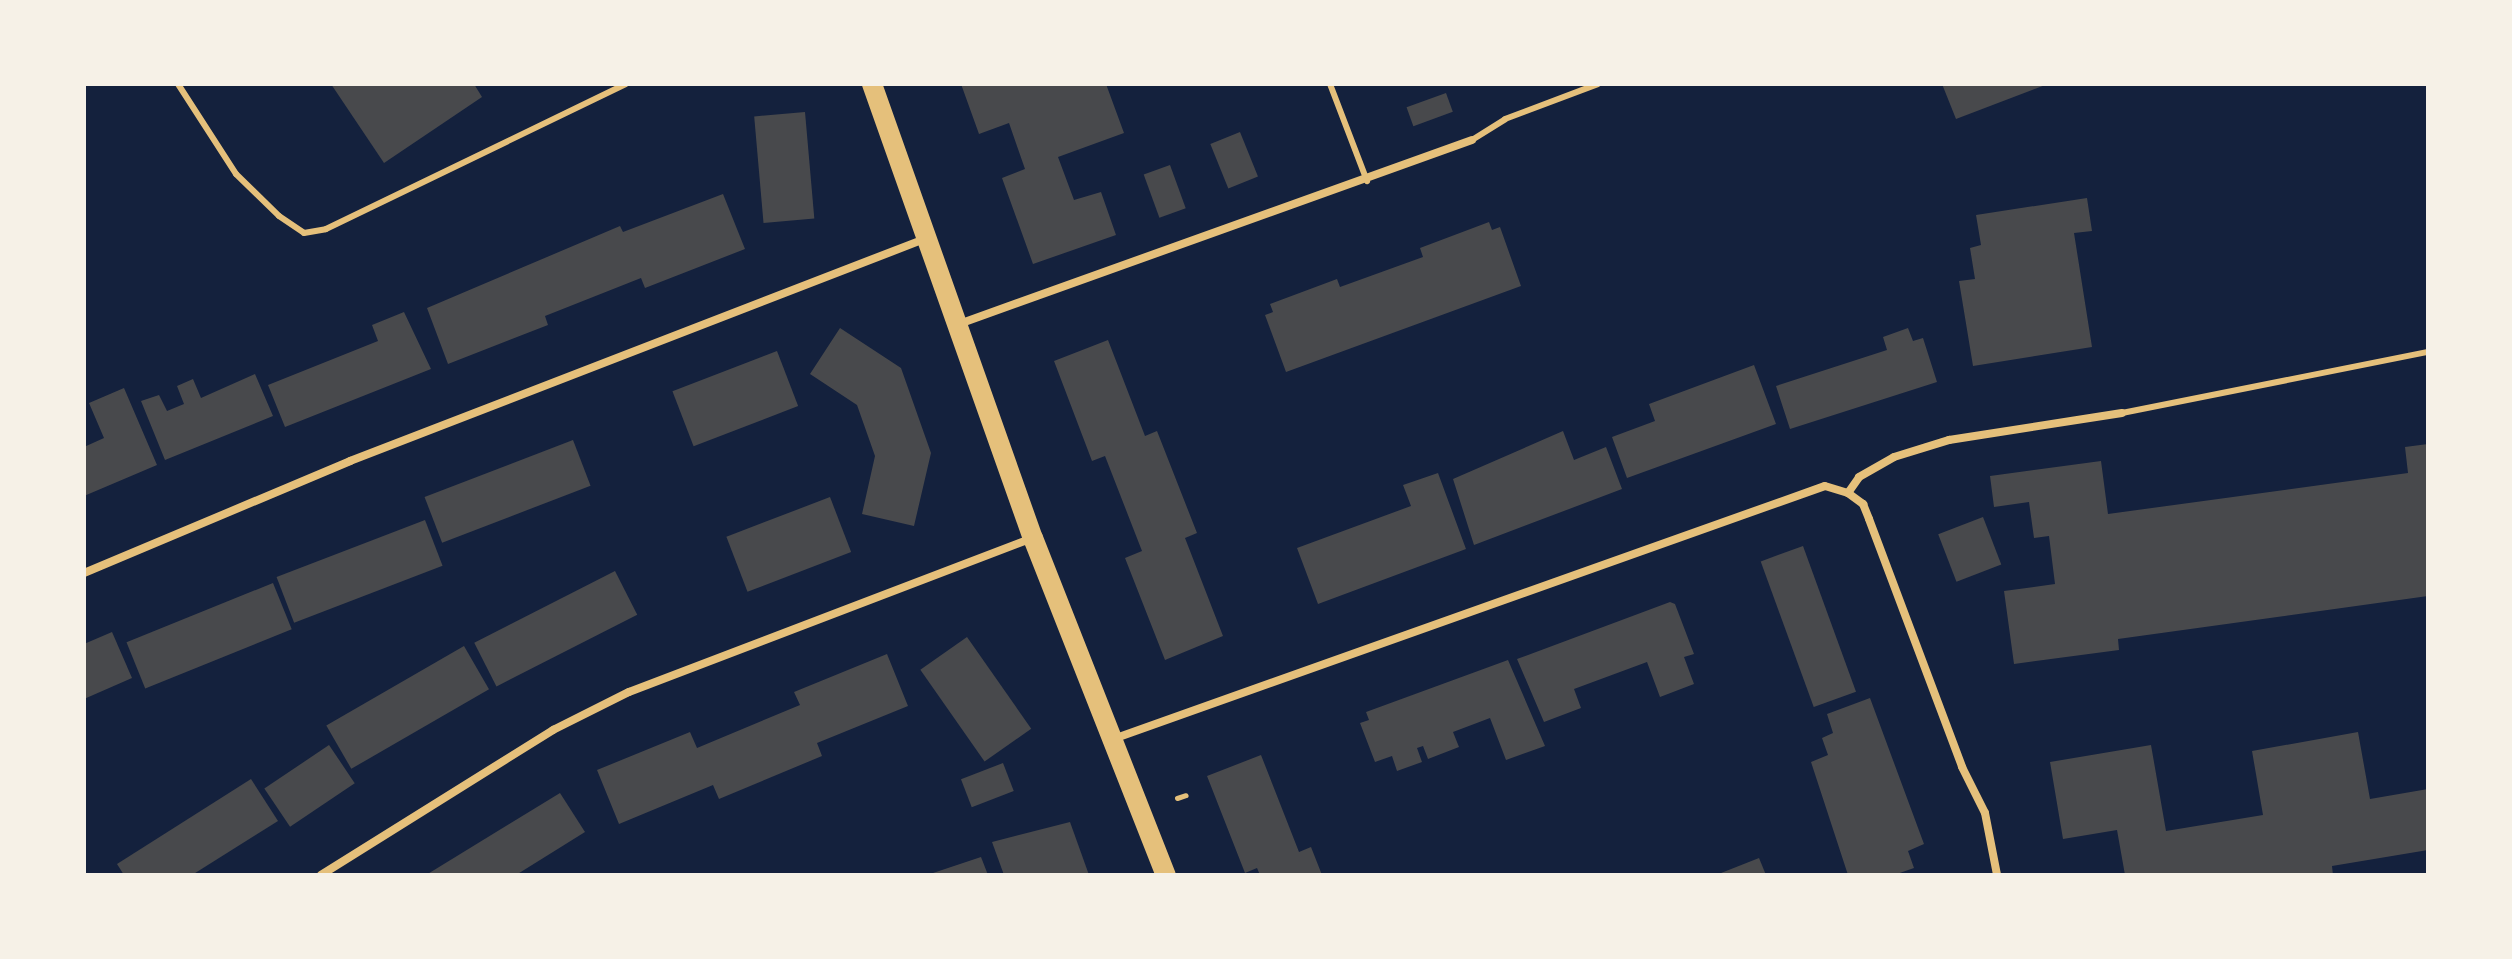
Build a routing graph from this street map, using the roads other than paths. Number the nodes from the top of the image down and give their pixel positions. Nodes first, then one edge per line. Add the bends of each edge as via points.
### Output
1 (178, 84) edge
2 (626, 84) edge
3 (872, 84) edge
4 (1330, 84) edge
5 (1598, 84) edge
6 (1472, 140) joint
7 (1367, 181) junction
8 (927, 237) junction
9 (959, 324) junction
10 (2428, 352) edge
11 (2122, 413) joint
12 (1848, 493) junction
13 (1033, 538) junction
14 (84, 573) edge
15 (1116, 738) junction
16 (1993, 872) edge
17 (321, 875) edge
18 (1166, 875) edge

1 - 2 lane via 236,174 304,233 326,229
3 - 8 main road
4 - 7 lane
5 - 6 lane via 1505,119
6 - 7 street
7 - 9 street
8 - 9 main road
8 - 14 street via 350,461
9 - 13 main road
10 - 11 lane
11 - 12 street via 1935,444 1894,457 1859,477
12 - 15 street via 1825,486 1804,490
12 - 16 street via 1863,504 1962,767 1976,788
13 - 15 main road
13 - 17 street via 629,692 553,730
15 - 18 main road

